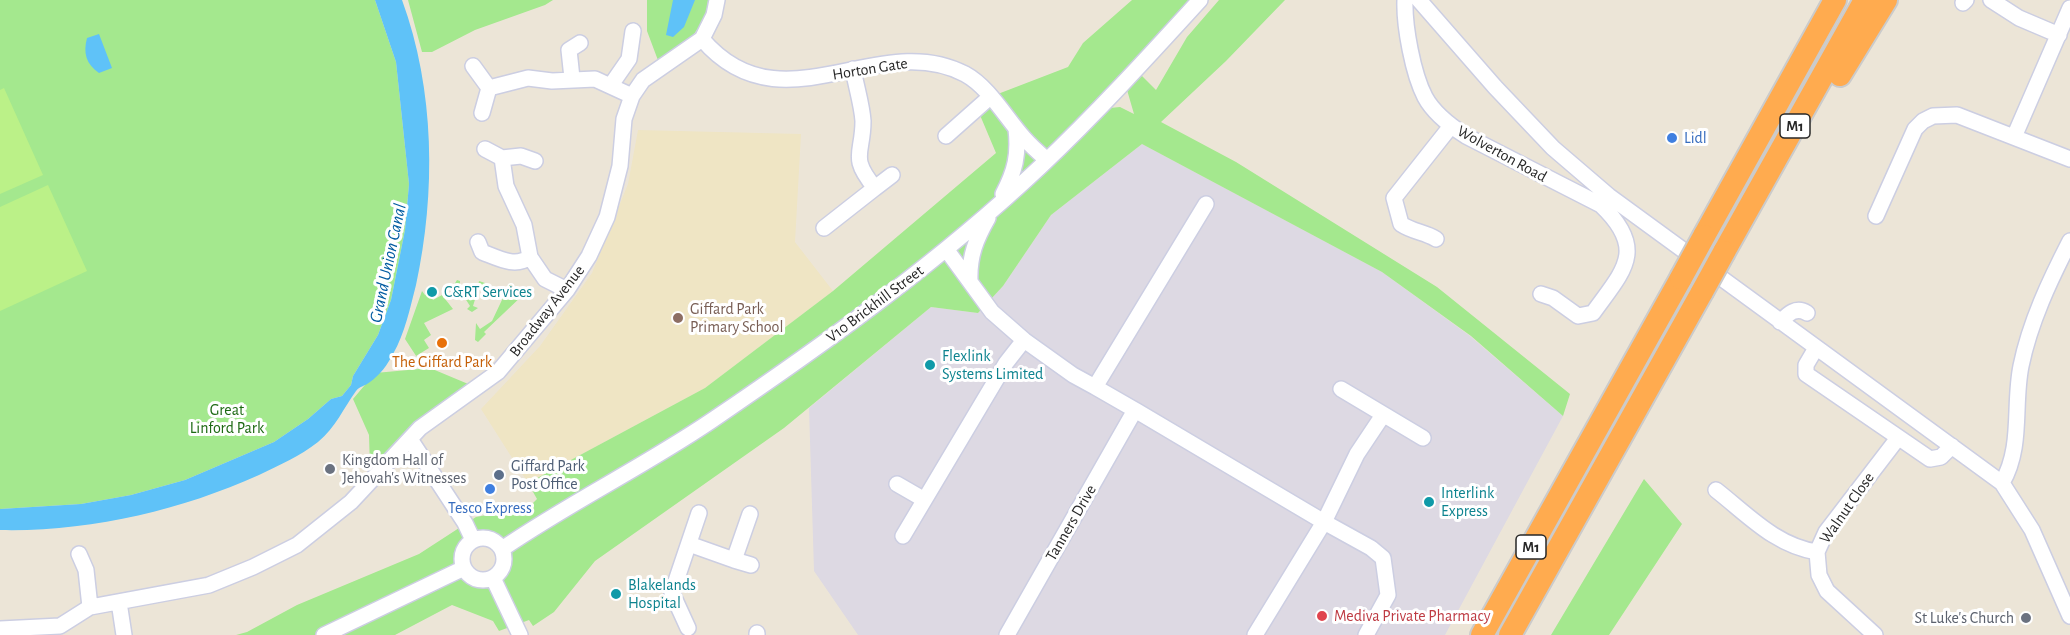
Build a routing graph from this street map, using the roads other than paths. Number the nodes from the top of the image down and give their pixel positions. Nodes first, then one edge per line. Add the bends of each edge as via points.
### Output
1 (717, 0) edge
2 (1200, 0) edge
3 (1405, 0) edge
4 (1419, 0) edge
5 (1817, 0) edge
6 (1835, 0) edge
7 (1865, 0) edge
8 (1886, 0) edge
9 (1991, 0) edge
10 (2070, 8) edge
11 (633, 31) dead end
12 (2059, 35) junction
13 (702, 39) junction
14 (580, 43) dead end
15 (473, 66) dead end
16 (854, 69) junction
17 (572, 78) junction
18 (611, 85) junction
19 (489, 88) junction
20 (632, 96) junction
21 (990, 97) junction
22 (482, 113) dead end
23 (1451, 126) junction
24 (1016, 128) junction
25 (946, 136) dead end
26 (2014, 137) junction
27 (485, 149) dead end
28 (502, 158) junction
29 (2070, 159) edge
30 (1047, 160) junction
31 (535, 162) dead end
32 (892, 175) dead end
33 (875, 188) junction
34 (1730, 188) junction
35 (1605, 201) junction
36 (1752, 201) junction
37 (998, 204) junction
38 (1206, 204) dead end
39 (1875, 216) dead end
40 (824, 228) dead end
41 (1436, 239) dead end
42 (2070, 241) edge
43 (478, 242) dead end
44 (946, 249) junction
45 (530, 257) junction
46 (970, 281) junction
47 (567, 291) junction
48 (1541, 294) dead end
49 (1808, 313) dead end
50 (1780, 322) junction
51 (1024, 340) junction
52 (1816, 348) junction
53 (1095, 387) junction
54 (1341, 388) dead end
55 (1135, 410) junction
56 (1383, 415) junction
57 (1423, 438) dead end
58 (1898, 438) junction
59 (410, 439) junction
60 (1952, 446) junction
61 (2002, 483) junction
62 (897, 484) dead end
63 (1716, 490) dead end
64 (923, 499) junction
65 (699, 513) dead end
66 (750, 514) dead end
67 (1324, 522) junction
68 (903, 536) dead end
69 (472, 540) junction
70 (689, 544) junction
71 (502, 549) junction
72 (1817, 552) junction
73 (79, 554) dead end
74 (734, 560) junction
75 (751, 565) dead end
76 (464, 568) junction
77 (493, 578) junction
78 (119, 602) junction
79 (90, 607) junction
80 (2070, 616) edge
81 (0, 629) edge
82 (689, 631) edge
83 (124, 635) edge
84 (324, 635) edge
85 (520, 635) edge
86 (673, 635) edge
87 (1007, 635) edge
88 (1255, 635) edge
89 (1366, 635) edge
90 (1482, 635) edge
91 (1510, 635) edge
92 (1875, 635) edge

1 - 13 street
2 - 30 street, V10 Brickhill Street via 1099,110
3 - 23 street, Wolverton Road via 1413,58 1425,98
4 - 35 street, Wolverton Road via 1495,87
5 - 34 highway
6 - 34 highway, M1
7 - 36 highway, M1
8 - 36 highway via 1820,108
9 - 12 street via 2019,18
10 - 12 street
11 - 18 street via 629,59
12 - 26 street
13 - 16 street, Horton Gate via 737,68 766,78 794,81
13 - 20 street, Broadway Avenue via 643,80
14 - 17 street via 569,50
15 - 19 street
16 - 21 street, Horton Gate via 913,61 946,66 967,75
16 - 33 street via 863,122 857,153 862,172
17 - 18 street via 595,79
17 - 19 street via 528,78
18 - 20 street
19 - 22 street
20 - 47 street, Broadway Avenue via 624,118 620,166 607,218
21 - 24 street, Horton Gate
21 - 25 street
23 - 35 street, Wolverton Road via 1496,152
23 - 41 street via 1394,198 1401,224
24 - 30 street, Horton Gate
24 - 37 street via 1019,150 1015,171
26 - 29 street
26 - 39 street via 1957,115 1923,120 1915,129
27 - 28 street
28 - 31 street via 521,156
28 - 45 street via 506,186 524,225
30 - 37 street, V10 Brickhill Street
32 - 33 street
33 - 40 street
34 - 90 highway, M1, bridge
35 - 48 street via 1628,245 1627,266 1593,313 1578,316
35 - 50 street, Wolverton Road
36 - 91 highway, M1, bridge
37 - 44 street, V10 Brickhill Street
37 - 46 street via 976,239 969,262
38 - 53 street
42 - 61 street via 2037,314 2021,364 2015,404 2015,453
43 - 45 street via 482,252 506,262 523,262
44 - 46 street
44 - 71 street, V10 Brickhill Street via 828,340 708,423 550,516
45 - 47 street via 545,279
46 - 51 street via 992,312
47 - 59 street, Broadway Avenue via 498,372
49 - 50 street via 1791,311
50 - 52 street, Wolverton Road
51 - 53 street
51 - 64 street
52 - 58 street via 1806,365 1806,374
52 - 60 street, Wolverton Road
53 - 55 street
54 - 56 street
55 - 67 street
55 - 87 street, Tanners Drive
56 - 57 street
56 - 67 street via 1357,454
58 - 60 street via 1930,459 1941,457
58 - 72 street, Walnut Close via 1826,532
59 - 69 street
59 - 78 street, Broadway Avenue via 351,502 297,545 209,585
60 - 61 street, Wolverton Road
61 - 80 street, Wolverton Road via 2031,530
62 - 64 street
63 - 72 street via 1737,499 1776,538 1798,550
64 - 68 street
65 - 70 street
66 - 74 street
67 - 88 street
67 - 89 street via 1383,558 1388,596
69 - 71 street via 489,539
69 - 76 street via 463,552
70 - 74 street
70 - 82 street via 672,593
71 - 77 street via 504,565
72 - 92 street, Walnut Close via 1819,575 1827,591
73 - 79 street via 86,570
74 - 75 street
76 - 77 street via 479,580
76 - 84 street
77 - 85 street
78 - 79 street, Broadway Avenue
78 - 83 street
79 - 81 street via 60,626
82 - 86 street

